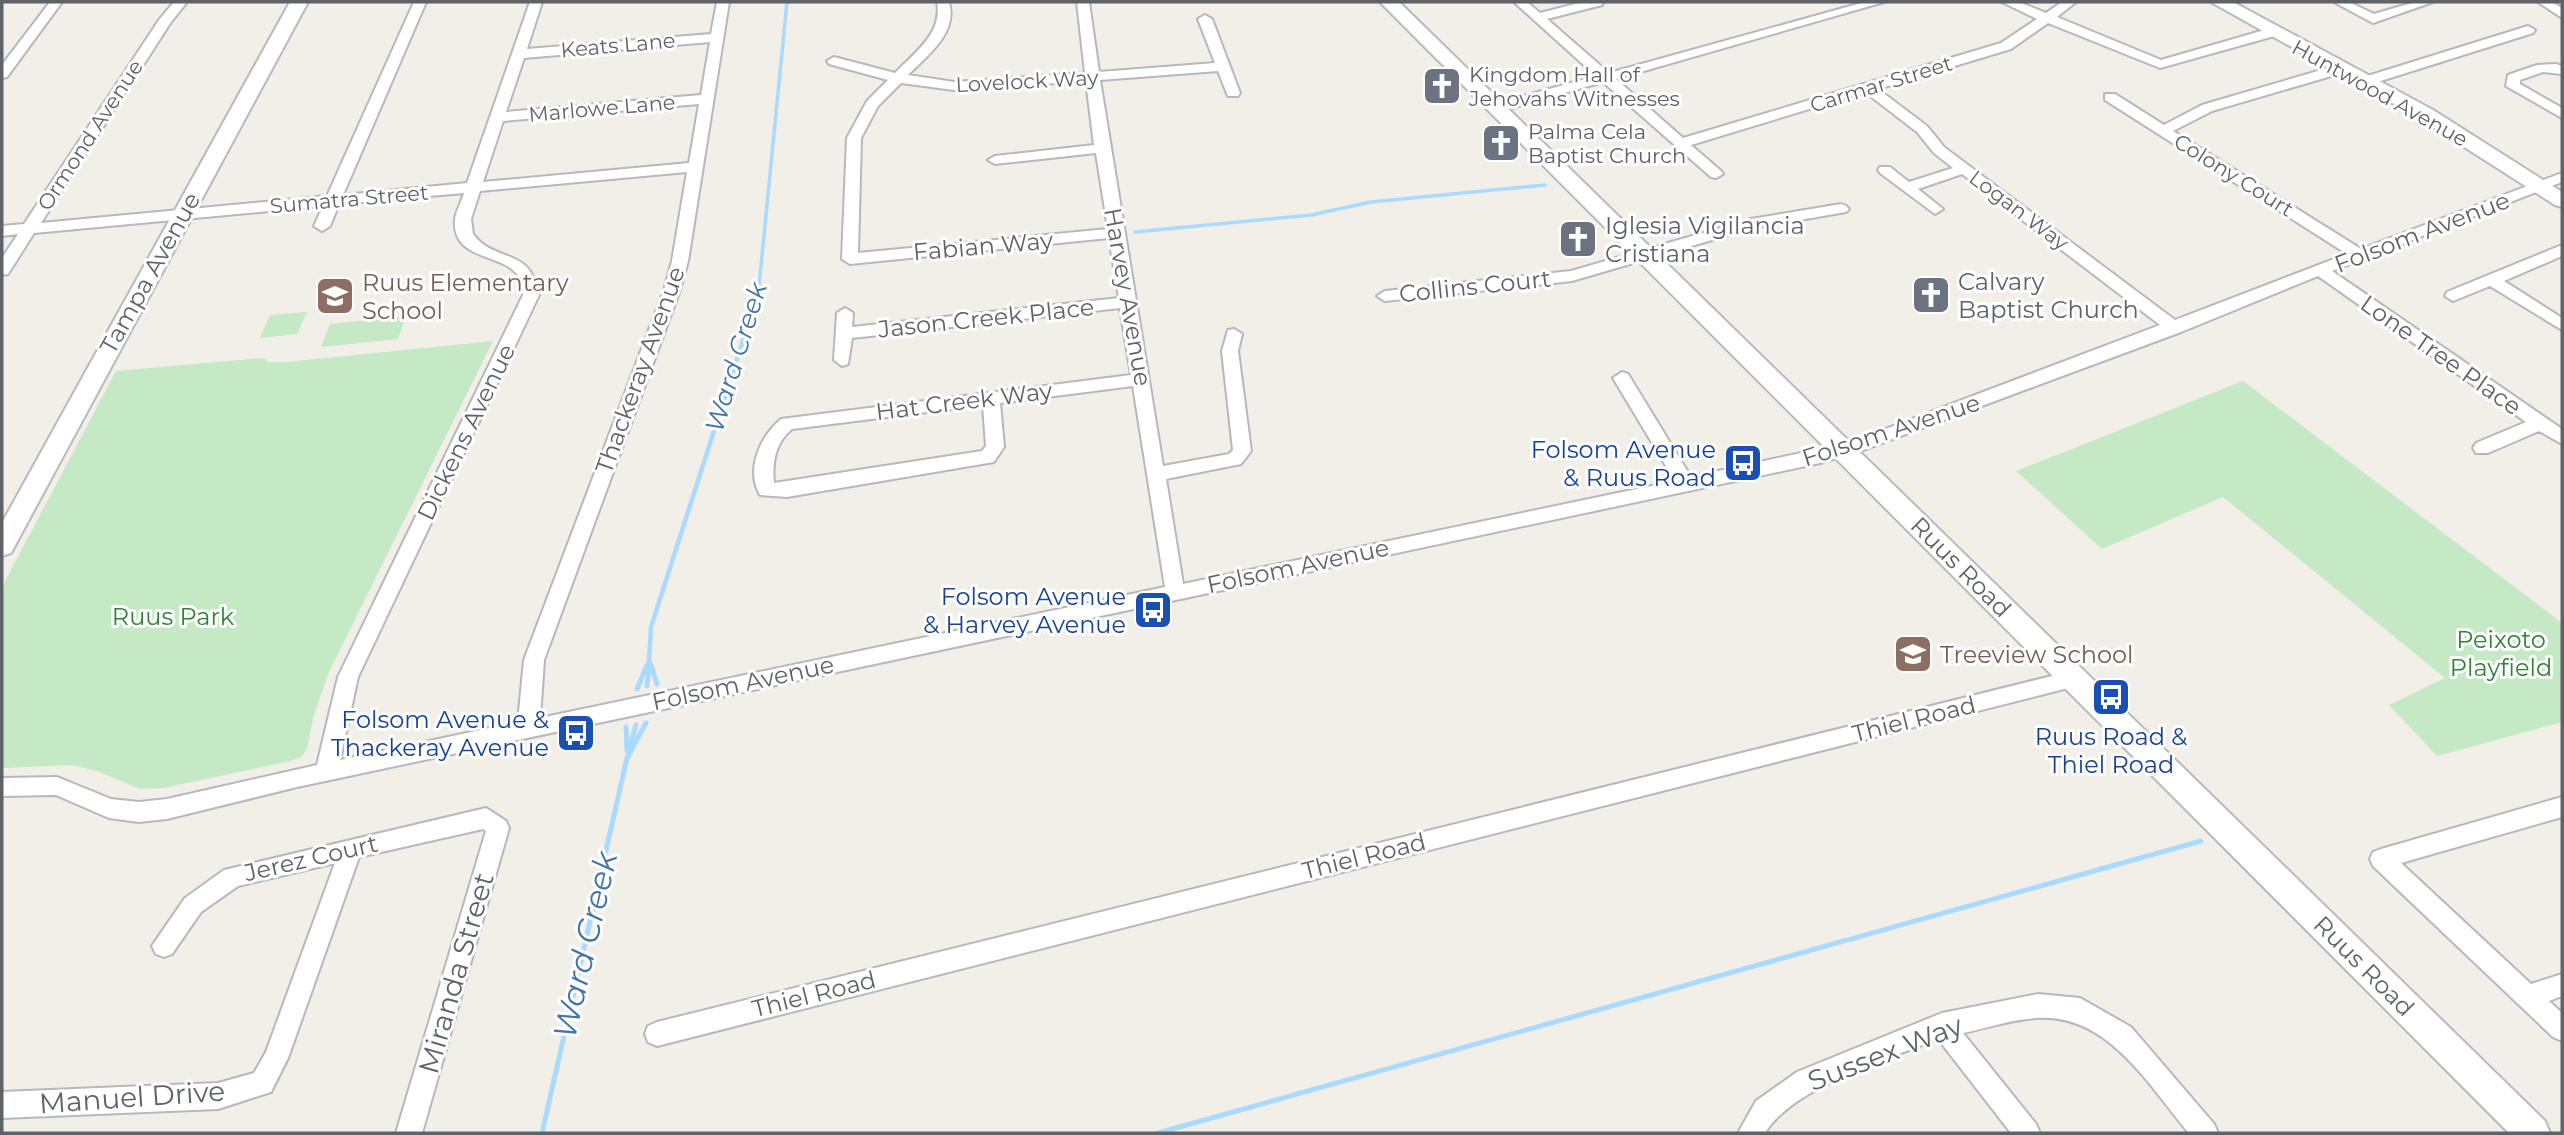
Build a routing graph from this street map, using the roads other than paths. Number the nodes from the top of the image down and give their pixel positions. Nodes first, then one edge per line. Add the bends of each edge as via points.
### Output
1 (56, 2) edge
2 (64, 2) edge
3 (181, 2) edge
4 (299, 2) edge
5 (420, 2) edge
6 (536, 2) edge
7 (723, 2) edge
8 (943, 2) edge
9 (1083, 2) edge
10 (1389, 2) edge
11 (1520, 2) edge
12 (1597, 2) edge
13 (1878, 2) edge
14 (2008, 2) edge
15 (2070, 2) edge
16 (2220, 2) edge
17 (2340, 2) edge
18 (2427, 2) edge
19 (2544, 2) edge
20 (2562, 13) edge
21 (1538, 17) junction
22 (1205, 19) dead end
23 (2045, 19) junction
24 (2528, 30) dead end
25 (2273, 32) junction
26 (717, 37) junction
27 (519, 54) junction
28 (834, 61) dead end
29 (1223, 67) junction
30 (2340, 69) junction
31 (2562, 69) edge
32 (2, 74) edge
33 (1606, 77) junction
34 (898, 78) junction
35 (1094, 78) junction
36 (2366, 81) junction
37 (1868, 88) junction
38 (1233, 93) dead end
39 (2110, 97) dead end
40 (706, 99) junction
41 (1496, 108) junction
42 (2562, 114) edge
43 (497, 117) junction
44 (2164, 130) junction
45 (1681, 143) junction
46 (1102, 148) junction
47 (995, 160) dead end
48 (695, 167) junction
49 (1964, 169) junction
50 (1885, 170) dead end
51 (1716, 174) dead end
52 (2562, 177) edge
53 (2540, 184) junction
54 (473, 187) junction
55 (1908, 187) junction
56 (2562, 191) edge
57 (333, 201) junction
58 (2562, 201) edge
59 (1841, 209) dead end
60 (1935, 209) dead end
61 (181, 214) junction
62 (322, 226) dead end
63 (29, 228) junction
64 (2, 231) edge
65 (1116, 233) junction
66 (2561, 252) edge
67 (2358, 254) junction
68 (1646, 255) junction
69 (2, 270) edge
70 (2321, 271) junction
71 (2490, 279) junction
72 (1385, 296) dead end
73 (2453, 296) dead end
74 (1129, 303) junction
75 (845, 313) dead end
76 (2562, 325) edge
77 (2175, 328) junction
78 (844, 333) junction
79 (1234, 334) dead end
80 (842, 360) dead end
81 (1622, 378) dead end
82 (1142, 379) junction
83 (991, 397) junction
84 (2540, 423) junction
85 (2562, 438) edge
86 (2482, 449) dead end
87 (1842, 451) junction
88 (1157, 474) junction
89 (1686, 484) junction
90 (2, 546) edge
91 (1175, 592) junction
92 (2072, 680) junction
93 (528, 730) junction
94 (326, 772) junction
95 (2, 787) edge
96 (2562, 807) edge
97 (486, 818) joint
98 (351, 849) junction
99 (164, 946) dead end
100 (2562, 985) edge
101 (2530, 996) junction
102 (1942, 1024) junction
103 (2562, 1029) edge
104 (657, 1034) dead end
105 (2, 1105) edge
106 (409, 1133) edge
107 (1751, 1133) edge
108 (2027, 1133) edge
109 (2205, 1133) edge
110 (2533, 1133) edge

1 - 2 street
1 - 32 street
3 - 63 street, Ormond Avenue
4 - 61 street, Tampa Avenue
5 - 57 street
6 - 27 street, Dickens Avenue
7 - 26 street, Thackeray Avenue
8 - 34 street via 946,14 938,37
9 - 35 street, Harvey Avenue
10 - 41 street, Ruus Road
11 - 21 street
12 - 21 street
13 - 33 street
14 - 23 street
15 - 23 street, Carmar Street
16 - 25 street, Huntwood Avenue
17 - 18 street via 2373,19
19 - 20 street
21 - 33 street
22 - 29 street
23 - 25 street via 2160,64
23 - 37 street, Carmar Street via 2006,46
24 - 36 street
25 - 30 street, Huntwood Avenue
26 - 27 street, Keats Lane
26 - 40 street, Thackeray Avenue
27 - 43 street, Dickens Avenue
28 - 34 street, Lovelock Way
29 - 35 street, Lovelock Way
29 - 38 street
30 - 36 street, Huntwood Avenue
30 - 44 street via 2207,108
31 - 42 street via 2537,69 2513,78 2513,86
33 - 41 street
33 - 45 street
34 - 35 street, Lovelock Way via 954,86
34 - 65 street, Fabian Way via 872,104 854,138 850,259
35 - 46 street, Harvey Avenue
36 - 53 street, Huntwood Avenue
37 - 45 street, Carmar Street
37 - 49 street, Logan Way
39 - 44 street, Colony Court
40 - 43 street, Marlowe Lane
40 - 48 street, Thackeray Avenue
41 - 68 street, Ruus Road
43 - 54 street, Dickens Avenue
44 - 67 street, Colony Court
45 - 51 street
46 - 47 street
46 - 65 street, Harvey Avenue
48 - 54 street, Sumatra Street
48 - 93 street, Thackeray Avenue via 673,290 534,660
49 - 55 street
49 - 77 street, Logan Way
50 - 55 street
52 - 53 street, Folsom Avenue
53 - 56 street, Huntwood Avenue
53 - 58 street, Huntwood Avenue
53 - 67 street, Folsom Avenue via 2525,194
54 - 57 street, Sumatra Street
54 - 94 street, Dickens Avenue via 463,232 480,250 526,272 532,282 531,295 348,677
55 - 60 street
57 - 61 street, Sumatra Street
57 - 62 street
59 - 68 street, Collins Court via 1751,224
61 - 63 street, Sumatra Street
61 - 90 street, Tampa Avenue
63 - 64 street, Sumatra Street
63 - 69 street, Ormond Avenue
65 - 74 street, Harvey Avenue
66 - 71 street
67 - 70 street, Folsom Avenue
68 - 72 street, Collins Court via 1572,275
68 - 87 street, Ruus Road
70 - 77 street, Folsom Avenue
70 - 84 street, Lone Tree Place
71 - 73 street
71 - 76 street
74 - 78 street, Jason Creek Place
74 - 82 street, Harvey Avenue
75 - 78 street, Jason Creek Place
77 - 87 street, Folsom Avenue
78 - 80 street, Jason Creek Place
79 - 88 street via 1230,351 1242,451 1235,459
81 - 89 street
82 - 83 street, Hat Creek Way
82 - 88 street, Harvey Avenue
83 - 83 street, Hat Creek Way via 995,447 988,457 766,490 761,471 774,432 787,422
84 - 85 street, Lone Tree Place
84 - 86 street
87 - 89 street, Folsom Avenue
87 - 92 street, Ruus Road
88 - 91 street, Harvey Avenue
89 - 91 street, Folsom Avenue
91 - 93 street, Folsom Avenue
92 - 104 street, Thiel Road
92 - 110 street, Ruus Road
93 - 94 street, Folsom Avenue
94 - 95 street, Folsom Avenue via 139,812 110,808 57,786
96 - 101 street via 2381,859
97 - 98 street, Jerez Court
97 - 106 street, Miranda Street via 498,828
98 - 99 street, Jerez Court via 232,877 193,905
98 - 105 street, Manuel Drive via 276,1058 261,1083 218,1096
100 - 101 street
101 - 103 street
102 - 107 street, Sussex Way via 1806,1080 1765,1110
102 - 108 street
102 - 109 street, Sussex Way via 2038,1006 2080,1010 2122,1035

